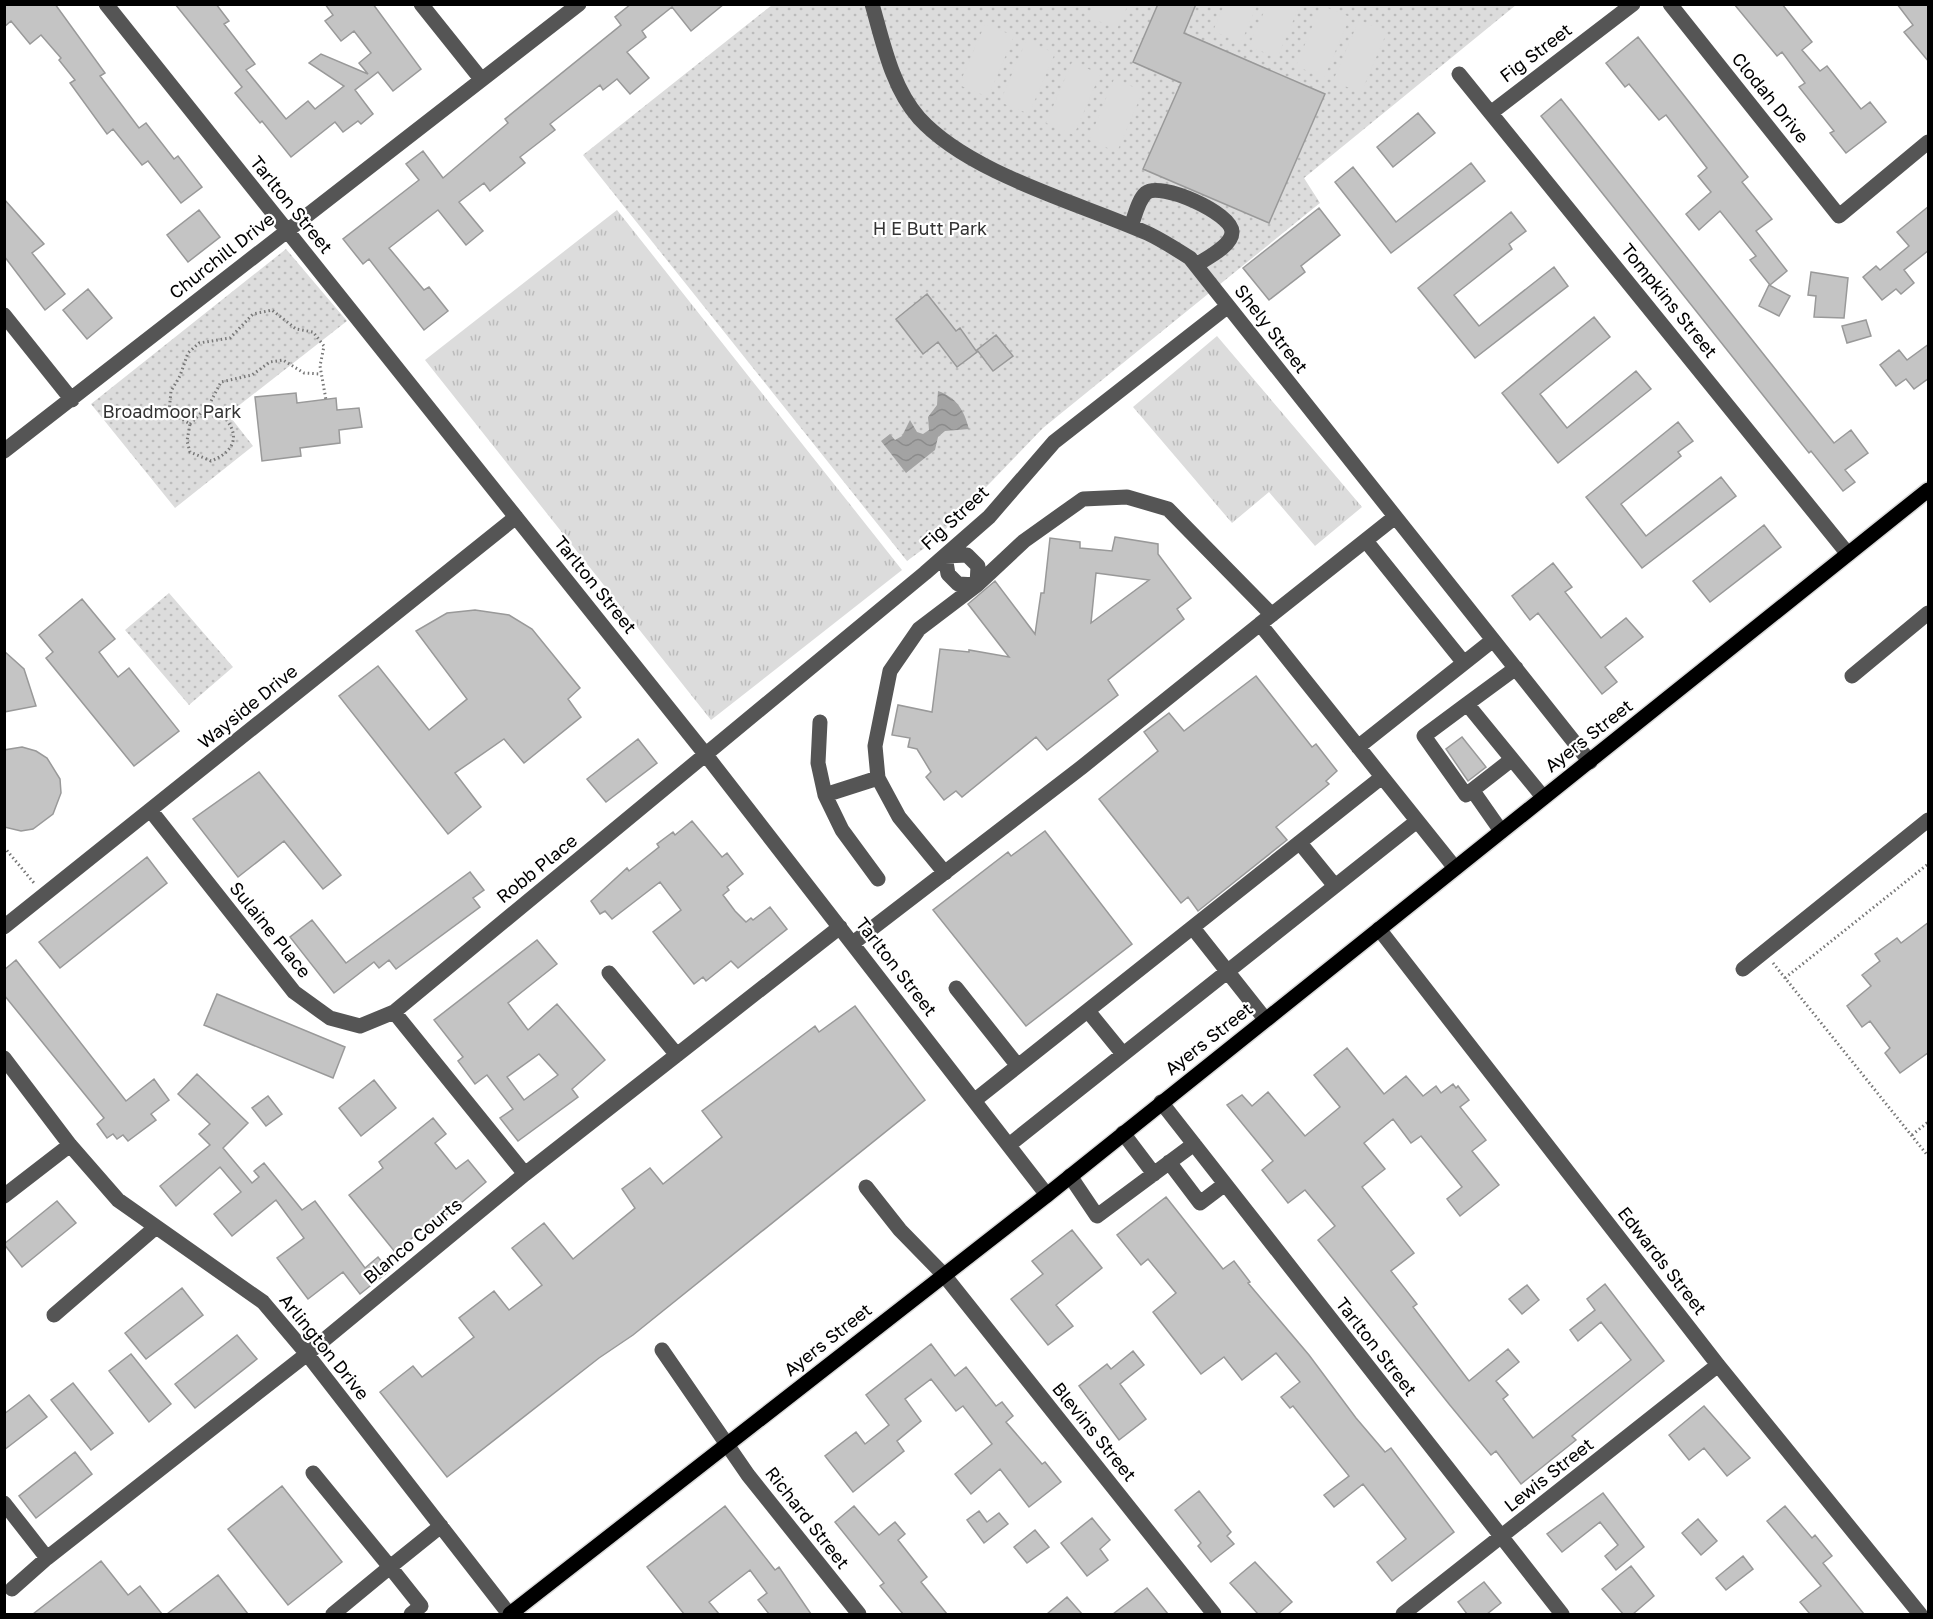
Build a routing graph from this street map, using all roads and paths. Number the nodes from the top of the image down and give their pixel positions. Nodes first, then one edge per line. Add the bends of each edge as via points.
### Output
1 (106, 4) edge
2 (421, 4) edge
3 (579, 4) edge
4 (872, 4) edge
5 (1633, 4) edge
6 (1670, 4) edge
7 (1459, 74) dead end
8 (481, 79) junction
9 (1492, 112) junction
10 (1929, 142) edge
11 (1131, 226) junction
12 (286, 230) junction
13 (1196, 265) junction
14 (1228, 306) junction
15 (4, 315) edge
16 (321, 374) junction
17 (72, 400) junction
18 (326, 400) dead end
19 (209, 405) junction
20 (190, 424) junction
21 (4, 451) edge
22 (1929, 490) edge
23 (516, 517) junction
24 (1395, 517) junction
25 (1366, 540) junction
26 (1848, 554) junction
27 (945, 555) junction
28 (977, 585) junction
29 (1929, 613) edge
30 (1266, 620) junction
31 (1493, 640) junction
32 (1464, 663) junction
33 (1516, 668) junction
34 (1852, 676) dead end
35 (1467, 704) junction
36 (820, 722) dead end
37 (1358, 747) junction
38 (706, 755) junction
39 (1512, 760) junction
40 (1590, 762) junction
41 (1382, 777) junction
42 (878, 778) junction
43 (1473, 791) junction
44 (825, 795) junction
45 (1543, 797) junction
46 (151, 811) junction
47 (1929, 820) edge
48 (1417, 821) junction
49 (1501, 831) junction
50 (1300, 843) junction
51 (4, 847) edge
52 (1929, 864) edge
53 (1455, 868) junction
54 (945, 873) junction
55 (878, 879) dead end
56 (1335, 886) junction
57 (44, 896) junction
58 (4, 927) edge
59 (840, 927) junction
60 (1192, 928) junction
61 (1379, 928) junction
62 (853, 943) junction
63 (1764, 951) junction
64 (1743, 969) dead end
65 (1227, 971) junction
66 (609, 973) dead end
67 (1785, 978) junction
68 (956, 988) dead end
69 (1088, 1011) junction
70 (394, 1012) junction
71 (1265, 1019) junction
72 (1123, 1054) junction
73 (677, 1055) junction
74 (4, 1058) edge
75 (1018, 1066) junction
76 (975, 1100) junction
77 (1161, 1102) junction
78 (1929, 1122) edge
79 (1123, 1133) junction
80 (1912, 1135) junction
81 (1009, 1144) junction
82 (1194, 1144) junction
83 (70, 1145) junction
84 (1929, 1156) edge
85 (1169, 1162) junction
86 (525, 1174) junction
87 (1154, 1174) junction
88 (1070, 1176) junction
89 (1225, 1184) junction
90 (866, 1187) dead end
91 (1047, 1195) junction
92 (4, 1196) edge
93 (156, 1227) junction
94 (944, 1275) junction
95 (54, 1314) dead end
96 (662, 1350) dead end
97 (307, 1354) junction
98 (1718, 1365) junction
99 (726, 1443) junction
100 (313, 1473) dead end
101 (4, 1503) edge
102 (441, 1526) junction
103 (1500, 1538) junction
104 (47, 1558) junction
105 (390, 1568) junction
106 (12, 1589) dead end
107 (333, 1614) edge
108 (411, 1614) edge
109 (510, 1614) edge
110 (859, 1614) edge
111 (1214, 1614) edge
112 (1403, 1614) edge
113 (1562, 1614) edge
114 (1920, 1614) edge

1 - 12 street, Tarlton Street
2 - 8 street
3 - 8 street, Churchill Drive
4 - 11 street, Shely Street via 892,72 918,117 956,150
5 - 9 street, Fig Street
6 - 10 street, Clodah Drive via 1839,216
7 - 9 street, Tompkins Street
8 - 12 street, Churchill Drive
9 - 26 street, Tompkins Street
11 - 13 street, Shely Street via 1191,258
11 - 13 street via 1146,194 1153,189 1175,194 1220,215 1229,223 1229,241
12 - 17 street, Churchill Drive
12 - 23 street, Tarlton Street
13 - 14 street, Shely Street
14 - 24 street, Shely Street
14 - 27 street, Fig Street via 1054,442 989,517
15 - 17 street
16 - 18 path
16 - 19 path via 303,373 283,360 270,362 252,375 221,382
16 - 20 path via 324,346 313,332 296,330 272,310 254,314 230,338 198,344 188,353 171,391 169,412
17 - 21 street, Churchill Drive
19 - 20 path
19 - 20 path via 230,424 234,434 232,448 211,461 190,452
22 - 26 main road, Ayers Street
23 - 38 street, Tarlton Street
23 - 46 street, Wayside Drive
24 - 25 street
24 - 31 street, Shely Street
25 - 30 street
25 - 32 street
26 - 40 main road, Ayers Street
27 - 28 street via 948,574 958,584
27 - 28 street via 968,555 978,566
27 - 38 street, Fig Street
28 - 30 street via 1024,541 1083,499 1126,497 1168,509
28 - 42 street via 919,629 890,671 875,746
29 - 34 street
30 - 37 street
30 - 54 street
31 - 32 street
31 - 33 street, Shely Street
32 - 37 street
33 - 35 street
33 - 40 street, Shely Street
35 - 39 street
35 - 43 street via 1424,736 1466,795
36 - 44 street via 818,763
37 - 41 street
38 - 59 street, Tarlton Street
38 - 70 street, Robb Place
39 - 43 street
39 - 45 street
40 - 45 main road, Ayers Street
41 - 48 street
41 - 50 street
42 - 44 street
42 - 54 street via 899,817
43 - 49 street
44 - 55 street via 842,830
45 - 49 main road, Ayers Street
46 - 57 street, Wayside Drive
46 - 70 street, Sulaine Place via 294,992 330,1018 360,1026
47 - 63 street
48 - 53 street
48 - 56 street
49 - 53 main road, Ayers Street
50 - 56 street
50 - 60 street
51 - 57 path
52 - 67 path
53 - 61 main road, Ayers Street
54 - 62 street
56 - 65 street
57 - 58 street, Wayside Drive
59 - 62 street, Tarlton Street
59 - 73 street, Blanco Courts
60 - 65 street
60 - 69 street
61 - 71 main road, Ayers Street
61 - 98 street, Edwards Street
62 - 76 street, Tarlton Street
63 - 64 street
63 - 67 path
65 - 71 street
65 - 72 street
66 - 73 street
67 - 80 path
68 - 75 street
69 - 72 street
69 - 75 street
70 - 86 street
71 - 77 main road, Ayers Street
72 - 81 street
73 - 86 street, Blanco Courts
74 - 83 street, Arlington Drive
75 - 76 street
76 - 81 street, Tarlton Street
77 - 79 main road, Ayers Street
77 - 82 street, Tarlton Street
78 - 80 path
79 - 87 street
79 - 88 main road, Ayers Street
80 - 84 path
81 - 91 street, Tarlton Street
82 - 85 street
82 - 89 street, Tarlton Street
83 - 92 street
83 - 93 street, Arlington Drive via 118,1200
85 - 87 street
85 - 89 street via 1200,1203
86 - 97 street, Blanco Courts
87 - 88 street via 1097,1216
88 - 91 main road, Ayers Street
89 - 103 street, Tarlton Street
90 - 94 street, Blevins Street via 900,1230
91 - 94 main road, Ayers Street
93 - 95 street
93 - 97 street, Arlington Drive via 263,1302
94 - 99 main road, Ayers Street
94 - 111 street, Blevins Street
96 - 99 street, Richard Street
97 - 102 street, Arlington Drive
97 - 104 street, Blanco Courts
98 - 103 street, Lewis Street
98 - 114 street, Edwards Street
99 - 109 main road, Ayers Street
99 - 110 street, Richard Street
100 - 105 street
101 - 104 street
102 - 105 street
102 - 109 street, Arlington Drive
103 - 112 street, Lewis Street
103 - 113 street, Tarlton Street
104 - 106 street, Blanco Courts
105 - 107 street
105 - 108 street via 422,1606

